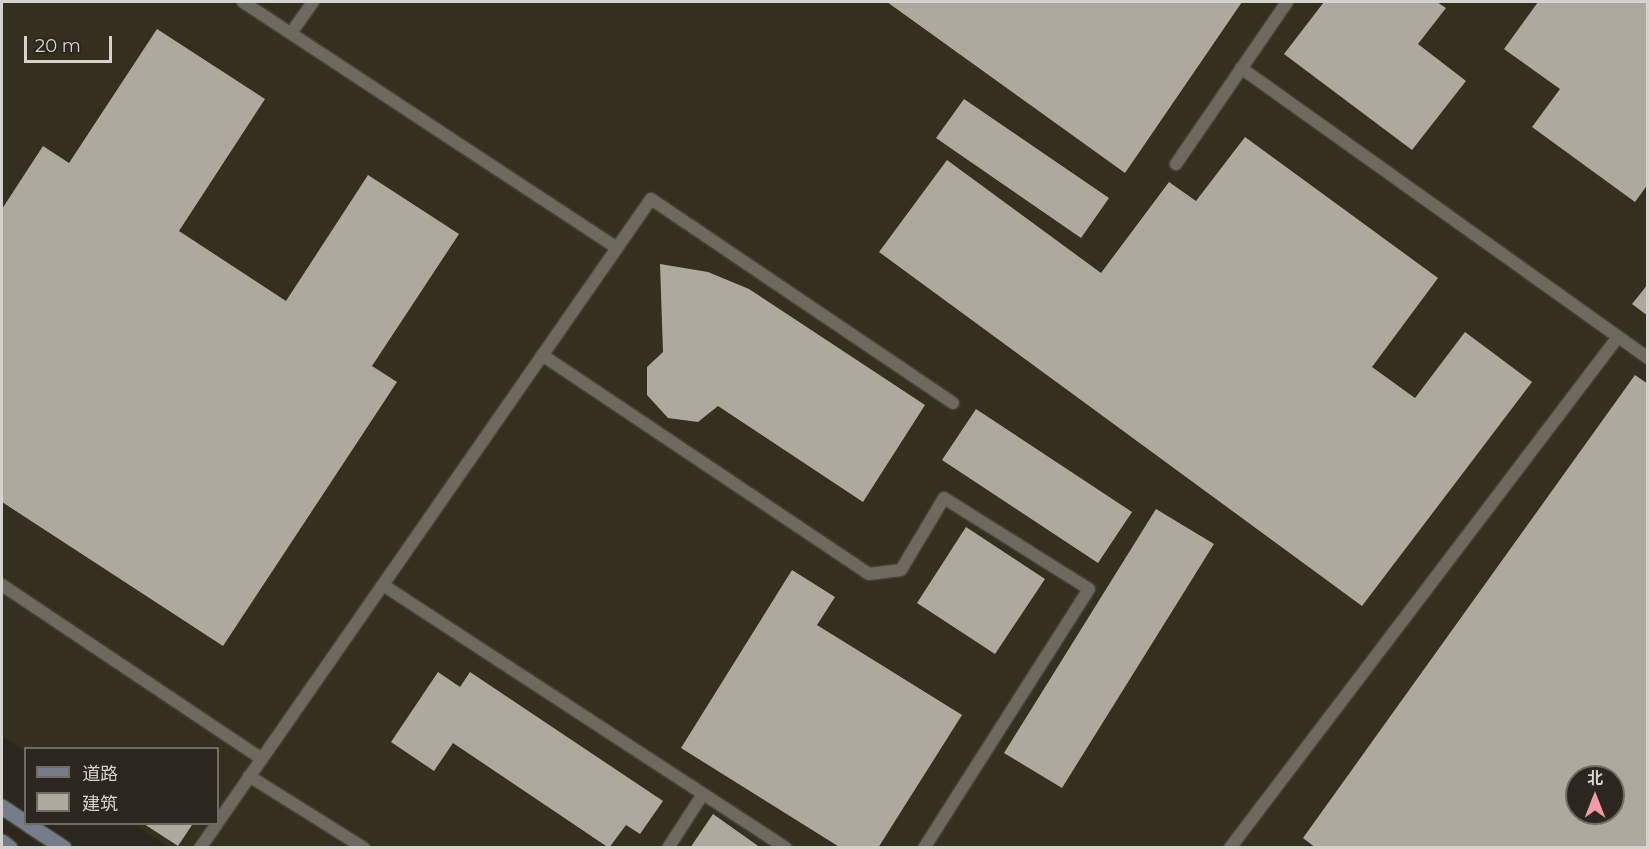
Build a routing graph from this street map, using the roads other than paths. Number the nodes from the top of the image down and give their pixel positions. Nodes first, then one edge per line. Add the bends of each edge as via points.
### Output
1 (243, 2) edge
2 (313, 2) edge
3 (1287, 2) edge
4 (291, 33) junction
5 (1241, 68) junction
6 (1176, 164) dead end
7 (617, 249) junction
8 (1618, 337) junction
9 (543, 355) junction
10 (1647, 358) edge
11 (953, 403) dead end
12 (2, 585) edge
13 (382, 585) junction
14 (262, 759) junction
15 (249, 777) junction
16 (703, 794) junction
17 (2, 807) edge
18 (219, 820) edge
19 (24, 822) edge
20 (29, 825) edge
21 (216, 825) edge
22 (2, 842) edge
23 (10, 848) edge
24 (64, 848) edge
25 (200, 848) edge
26 (364, 848) edge
27 (668, 848) edge
28 (786, 848) edge
29 (924, 848) edge
30 (1230, 848) edge

1 - 4 lane
2 - 4 lane
3 - 5 lane
4 - 7 lane
5 - 6 lane
5 - 8 lane
7 - 9 lane
7 - 11 lane via 651,199
8 - 10 lane
8 - 30 lane
9 - 13 lane
9 - 29 lane via 869,574 901,570 944,498 1089,589
12 - 14 lane
13 - 14 lane
13 - 16 lane
14 - 15 lane
15 - 18 lane
15 - 26 lane
16 - 27 lane
16 - 28 lane
17 - 19 main road
20 - 24 main road
21 - 25 lane
22 - 23 main road

